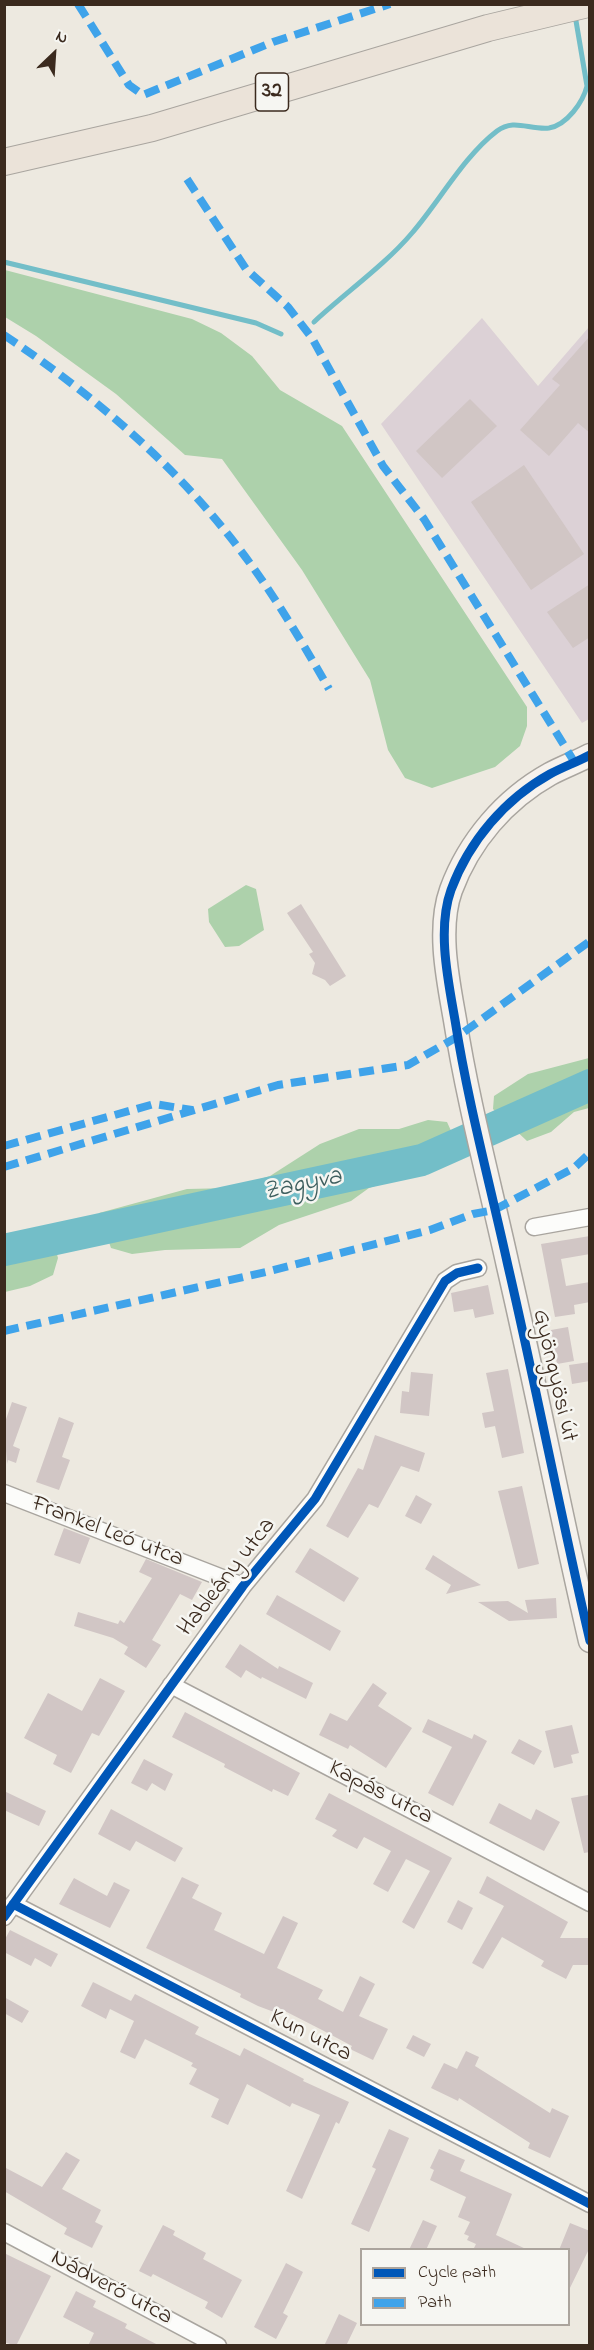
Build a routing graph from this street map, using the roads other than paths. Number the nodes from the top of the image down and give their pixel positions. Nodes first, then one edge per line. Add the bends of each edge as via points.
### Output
1 (588, 4) edge
2 (4, 162) edge
3 (590, 755) edge
4 (590, 1217) edge
5 (534, 1227) dead end
6 (478, 1268) dead end
7 (4, 1493) edge
8 (243, 1586) junction
9 (590, 1641) edge
10 (171, 1685) junction
11 (590, 1903) edge
12 (9, 1911) edge
13 (590, 2204) edge
14 (4, 2232) edge
15 (218, 2346) edge

1 - 2 main road, 32 via 152,128
3 - 9 street, Gyöngyösi út via 550,774 499,812 480,836 451,891 446,921 446,948 464,1073
4 - 5 street
6 - 8 street, Hableány utca via 457,1273 446,1281 315,1498
7 - 8 street, Frankel Leó utca
8 - 10 street, Hableány utca
10 - 11 street, Kapás utca
10 - 12 street, Hableány utca
12 - 13 street, Kun utca
14 - 15 street, Nádverő utca

